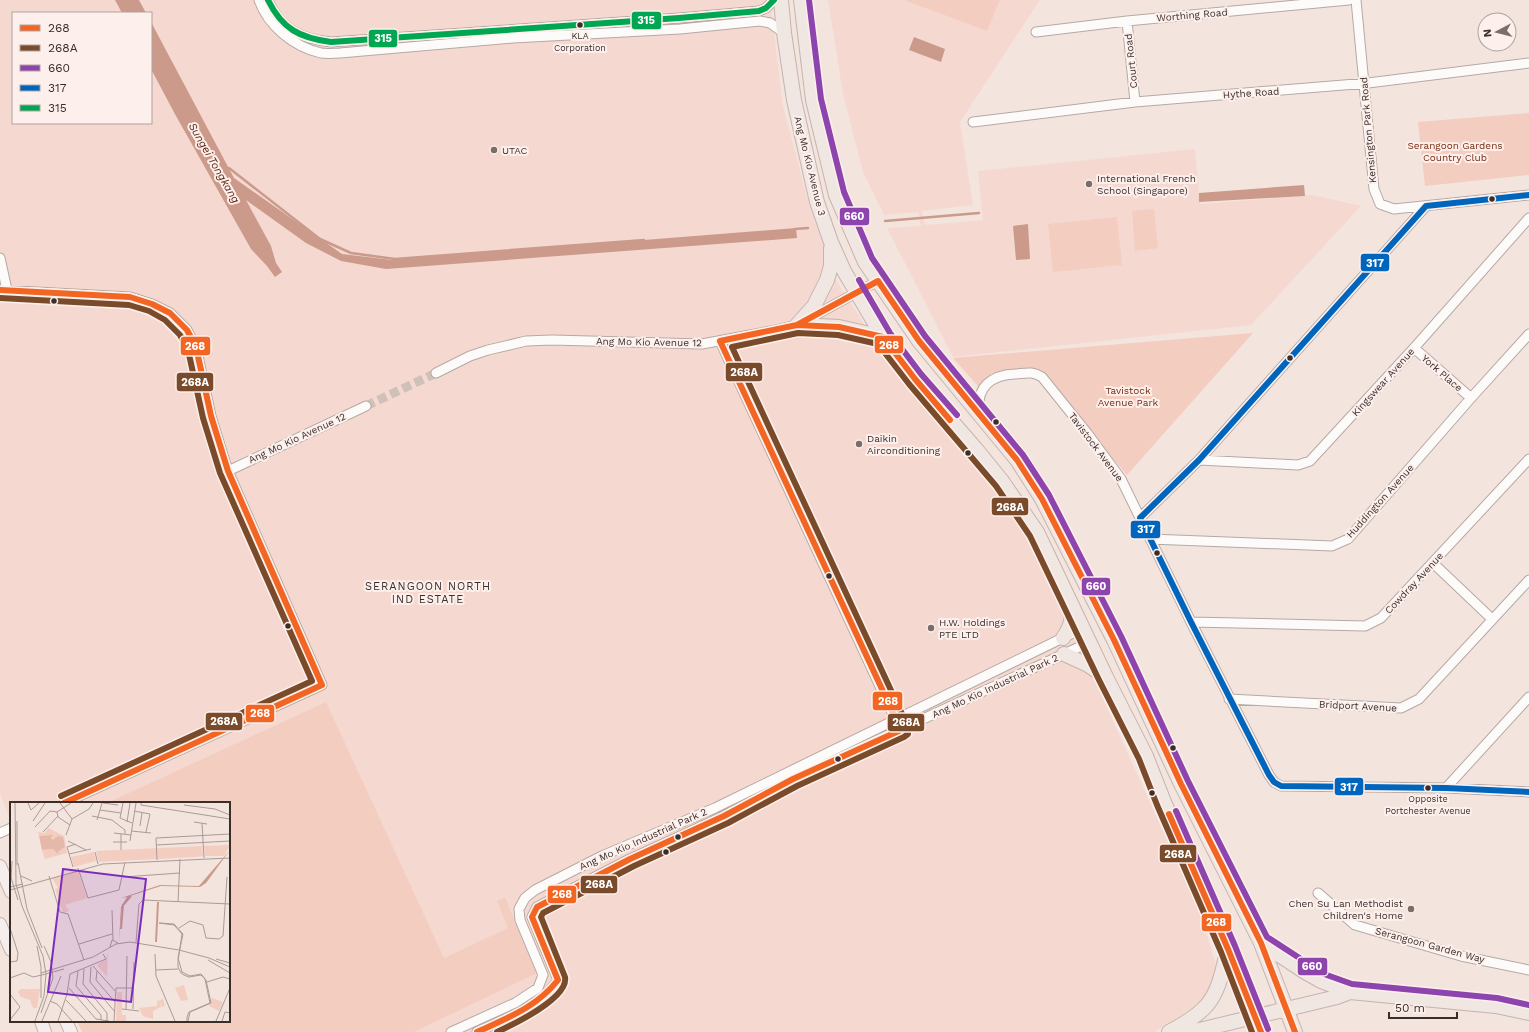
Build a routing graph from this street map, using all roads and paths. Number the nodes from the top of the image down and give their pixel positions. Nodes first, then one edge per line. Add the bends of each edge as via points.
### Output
1 (259, 0) edge
2 (268, 0) edge
3 (774, 0) edge
4 (781, 0) edge
5 (801, 0) edge
6 (1349, 0) edge
7 (1356, 0) edge
8 (1127, 21) junction
9 (1036, 32) dead end
10 (784, 33) junction
11 (1529, 63) edge
12 (1363, 84) junction
13 (1135, 102) junction
14 (973, 122) dead end
15 (1529, 195) edge
16 (1426, 206) junction
17 (1529, 218) edge
18 (831, 242) junction
19 (0, 258) edge
20 (878, 281) junction
21 (3, 290) edge
22 (857, 293) junction
23 (796, 325) junction
24 (1529, 334) edge
25 (883, 338) junction
26 (720, 341) junction
27 (1414, 348) junction
28 (436, 372) tunnel mouth
29 (1471, 398) junction
30 (366, 406) tunnel mouth
31 (979, 414) junction
32 (1529, 459) edge
33 (1199, 460) junction
34 (228, 471) junction
35 (1047, 508) junction
36 (1140, 518) junction
37 (1029, 519) junction
38 (1150, 539) junction
39 (1433, 563) junction
40 (1529, 580) edge
41 (1072, 605) junction
42 (1492, 619) junction
43 (1191, 622) junction
44 (1083, 628) junction
45 (1063, 638) junction
46 (1090, 642) junction
47 (1064, 654) junction
48 (1106, 677) junction
49 (1529, 697) edge
50 (1229, 699) junction
51 (895, 719) junction
52 (901, 730) junction
53 (1446, 788) junction
54 (1529, 792) edge
55 (66, 802) edge
56 (10, 828) edge
57 (0, 833) edge
58 (0, 866) edge
59 (10, 890) edge
60 (1318, 893) dead end
61 (1, 928) edge
62 (1260, 943) junction
63 (10, 948) edge
64 (1228, 949) junction
65 (1529, 970) edge
66 (1350, 992) junction
67 (1286, 1009) junction
68 (1529, 1013) edge
69 (1255, 1017) junction
70 (41, 1022) edge
71 (66, 1022) edge
72 (45, 1032) edge
73 (71, 1032) edge
74 (451, 1032) edge
75 (478, 1032) edge
76 (1170, 1032) edge
77 (1191, 1032) edge
78 (1261, 1032) edge
79 (1295, 1032) edge

1 - 10 street via 263,11 279,30 309,49 322,53 680,29 760,20 770,23
2 - 3 street via 282,24 295,33 314,40 331,42 752,12 766,8
4 - 10 highway, Ang Mo Kio Avenue 3
5 - 20 highway, Ang Mo Kio Avenue 3 via 813,100 836,195 865,262
6 - 8 street, Worthing Road
7 - 12 street, Kensington Park Road
8 - 9 street, Worthing Road
8 - 13 street, Court Road
10 - 18 highway, Ang Mo Kio Avenue 3 via 794,100 817,202
11 - 12 street, Hythe Road
12 - 13 street, Hythe Road
12 - 16 street, Kensington Park Road via 1374,192 1380,204 1394,209
13 - 14 street, Hythe Road
15 - 16 street, Kensington Park Road
16 - 33 street
17 - 27 street, Kingswear Avenue
18 - 22 highway, Ang Mo Kio Avenue 3
18 - 23 highway via 831,266 827,280 814,306
19 - 21 street
20 - 22 street, Ang Mo Kio Avenue 12
20 - 31 highway, Ang Mo Kio Avenue 3 via 919,341
21 - 34 street via 121,296 152,304 170,313 187,330 196,347 211,416
22 - 23 street, Ang Mo Kio Avenue 12
22 - 25 highway, Ang Mo Kio Avenue 3
23 - 25 highway via 839,327
23 - 26 street, Ang Mo Kio Avenue 12
24 - 29 street, Huddington Avenue
25 - 37 highway, Ang Mo Kio Avenue 3 via 1002,481
26 - 28 street, Ang Mo Kio Avenue 12 via 702,344 526,341 470,356
26 - 51 street
27 - 29 street, York Place
27 - 33 street, Kingswear Avenue via 1310,461 1298,465
29 - 38 street, Huddington Avenue via 1348,539 1332,546
30 - 34 street, Ang Mo Kio Avenue 12
31 - 35 highway, Ang Mo Kio Avenue 3 via 1017,460
31 - 36 street, Tavistock Avenue via 980,396 990,380 1009,374 1033,372 1042,377 1121,479
32 - 39 street, Cowdray Avenue
33 - 36 street
34 - 55 street via 322,685
35 - 37 highway via 1043,520 1036,522
35 - 62 highway, Ang Mo Kio Avenue 3 via 1114,640 1181,784
36 - 38 street, Tavistock Avenue
37 - 41 highway, Ang Mo Kio Avenue 3
38 - 43 street, Tavistock Avenue
39 - 42 street
39 - 43 street, Cowdray Avenue via 1382,618 1366,626
40 - 42 street, Bridport Avenue
41 - 44 highway, Ang Mo Kio Avenue 3
41 - 45 highway via 1073,618
42 - 50 street, Bridport Avenue via 1419,700 1401,708
43 - 50 street, Tavistock Avenue
44 - 45 street, Ang Mo Kio Industrial Park 2
44 - 46 highway, Ang Mo Kio Avenue 3
45 - 51 street, Ang Mo Kio Industrial Park 2
46 - 47 street, Ang Mo Kio Industrial Park 2
46 - 48 highway, Ang Mo Kio Avenue 3
47 - 48 highway
47 - 52 street, Ang Mo Kio Industrial Park 2
48 - 64 highway, Ang Mo Kio Avenue 3 via 1146,756
49 - 53 street
50 - 53 street, Tavistock Avenue via 1269,775 1281,786
51 - 52 street
51 - 74 street, Ang Mo Kio Industrial Park 2 via 715,808 602,856 535,890 525,898 519,909 520,920 543,975 538,988 515,1003
52 - 75 street, Ang Mo Kio Industrial Park 2 via 794,779 537,907 532,917 558,980 550,992 531,1006
53 - 54 street, Tavistock Avenue
56 - 57 street
58 - 59 main road
60 - 65 street, Serangoon Garden Way via 1355,925 1461,956
61 - 63 main road
62 - 66 highway via 1321,981
62 - 67 highway, Ang Mo Kio Avenue 3
64 - 69 highway, Ang Mo Kio Avenue 3
64 - 76 highway via 1219,983 1207,1005
66 - 67 highway
66 - 68 highway via 1496,1006
67 - 69 highway
67 - 79 highway, Ang Mo Kio Avenue 3
69 - 77 highway
69 - 78 highway, Ang Mo Kio Avenue 3
70 - 72 main road
71 - 73 main road

